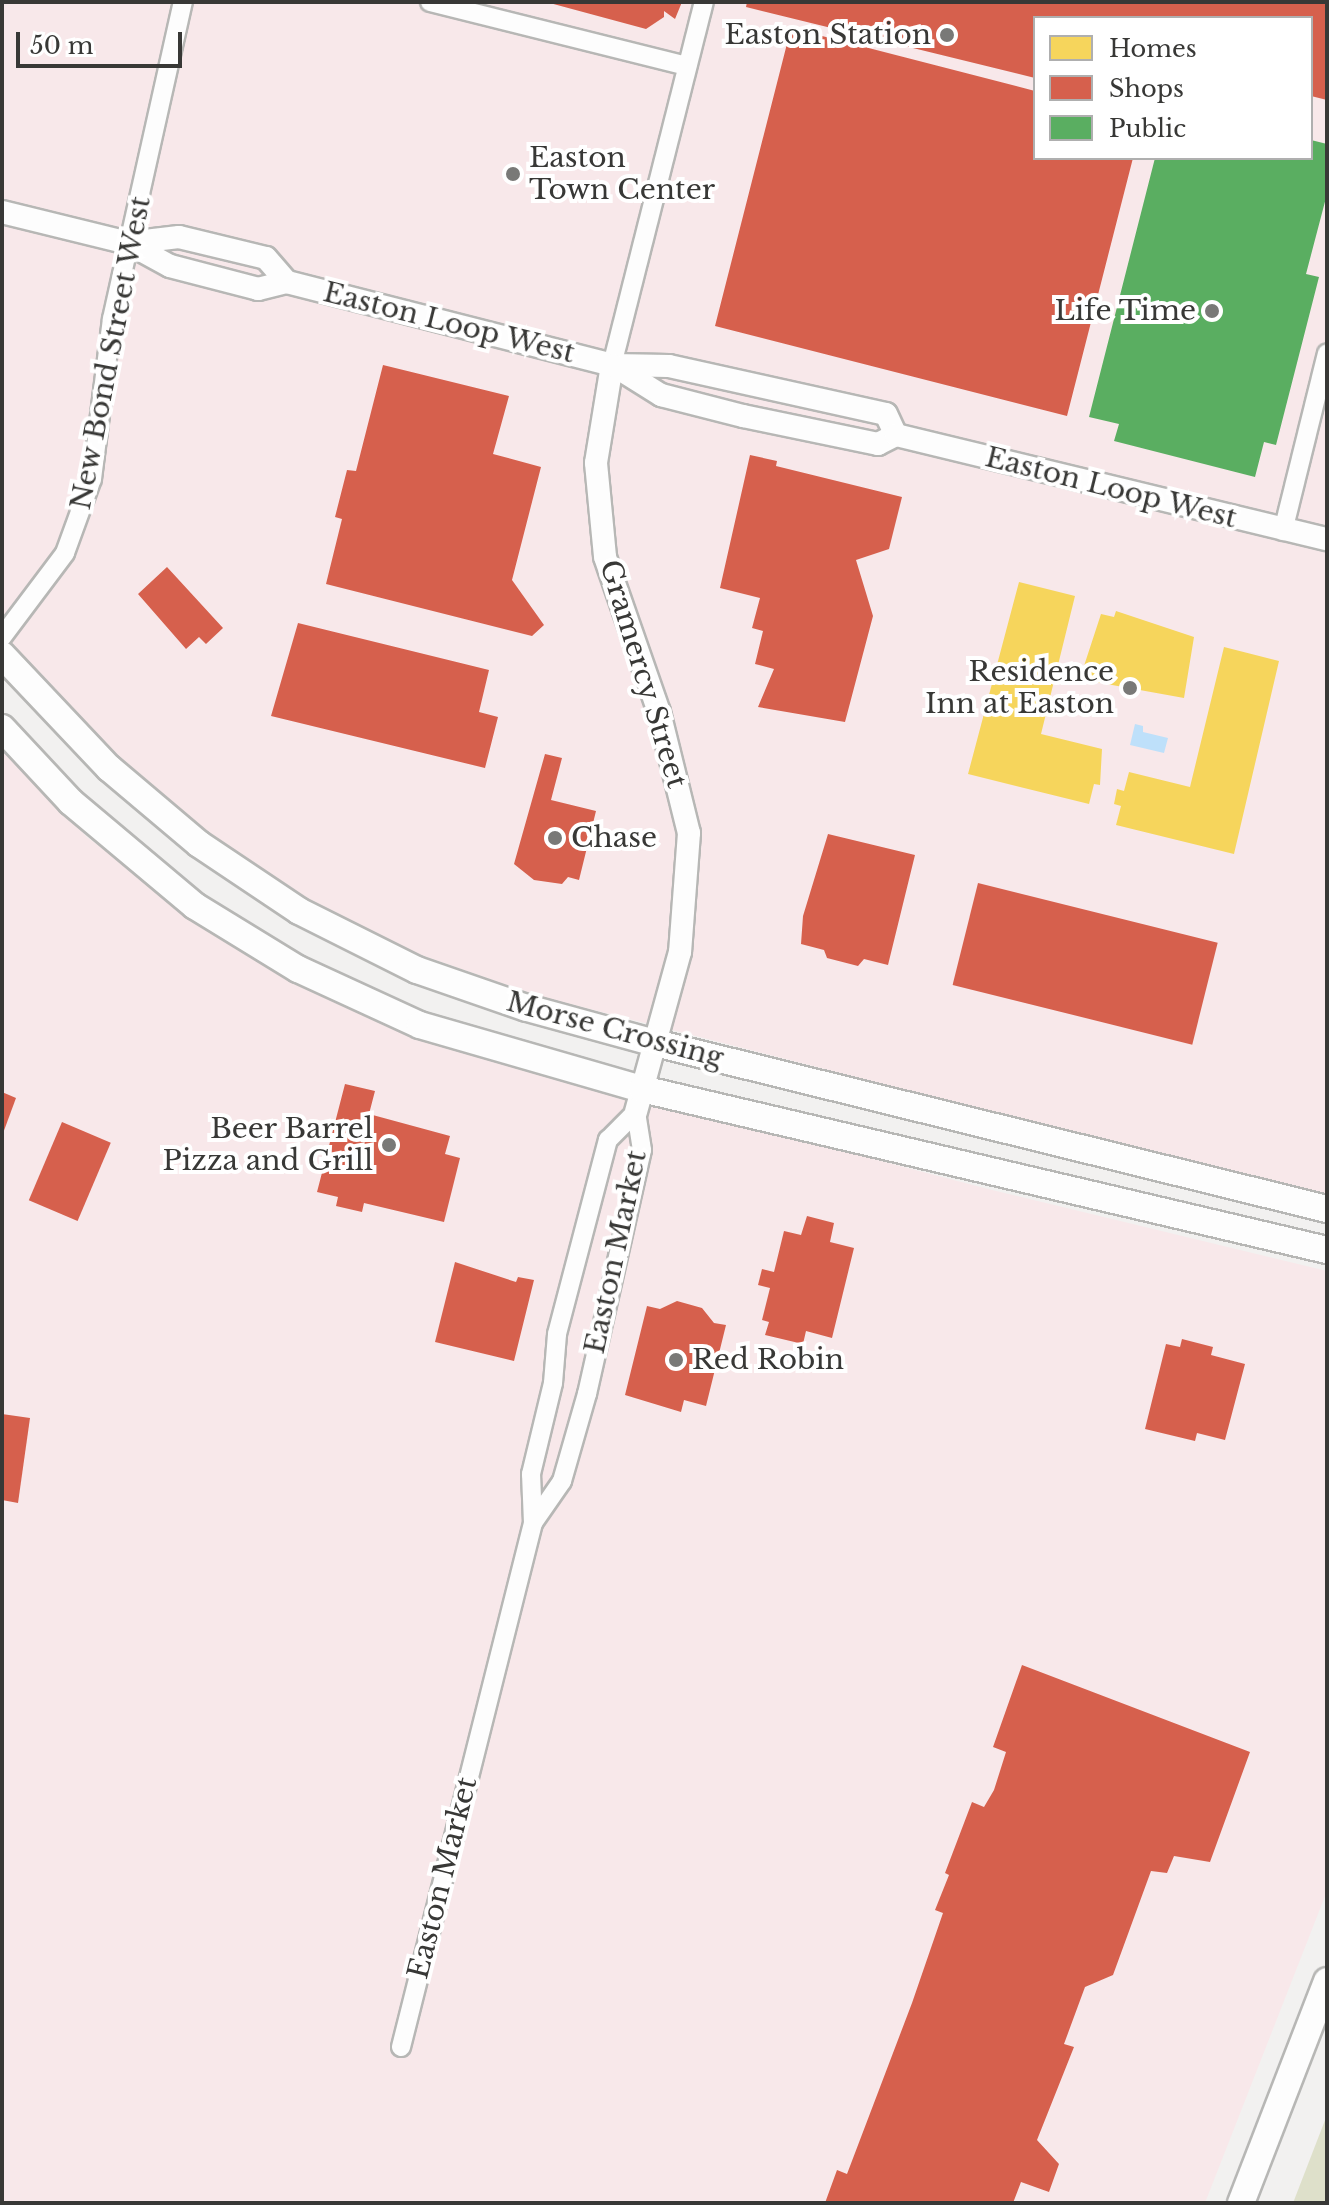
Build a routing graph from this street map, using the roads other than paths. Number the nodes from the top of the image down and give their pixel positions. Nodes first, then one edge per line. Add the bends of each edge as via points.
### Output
1 (183, 2) edge
2 (430, 2) edge
3 (704, 2) edge
4 (687, 66) junction
5 (2, 212) edge
6 (128, 243) junction
7 (287, 282) junction
8 (1327, 353) edge
9 (612, 365) junction
10 (896, 435) junction
11 (1283, 531) junction
12 (1327, 539) edge
13 (2, 637) edge
14 (2, 655) edge
15 (2, 728) edge
16 (655, 1043) junction
17 (639, 1100) junction
18 (1327, 1209) edge
19 (1327, 1250) edge
20 (533, 1523) junction
21 (1327, 1981) edge
22 (401, 2047) dead end
23 (1241, 2203) edge

1 - 6 street, New Bond Street West
2 - 4 street
3 - 4 street, Gramercy Street
4 - 9 street, Gramercy Street
5 - 6 street, Easton Loop West
6 - 7 street, Easton Loop West via 170,266 258,289
6 - 7 street, Easton Loop West via 179,237 266,258
6 - 13 street, New Bond Street West via 86,499 53,574
7 - 9 street, Easton Loop West
8 - 11 street
9 - 10 street, Easton Loop West via 661,395 743,416 878,444
9 - 10 street, Easton Loop West via 669,366 886,414
9 - 16 street, Gramercy Street via 596,463 605,557 659,712 689,833 686,913
10 - 11 street, Easton Loop West
11 - 12 street, Easton Loop West
14 - 16 main road, Morse Crossing via 162,816 299,911 436,977
15 - 17 main road, Morse Crossing via 131,856 195,906 298,969 452,1036
16 - 17 street, Gramercy Street
16 - 18 main road, Morse Crossing
17 - 19 main road, Morse Crossing
17 - 20 street, Easton Market via 642,1150 587,1394 562,1481
17 - 20 street, Easton Market via 608,1140 557,1334 553,1383 531,1474
20 - 22 street, Easton Market
21 - 23 main road

